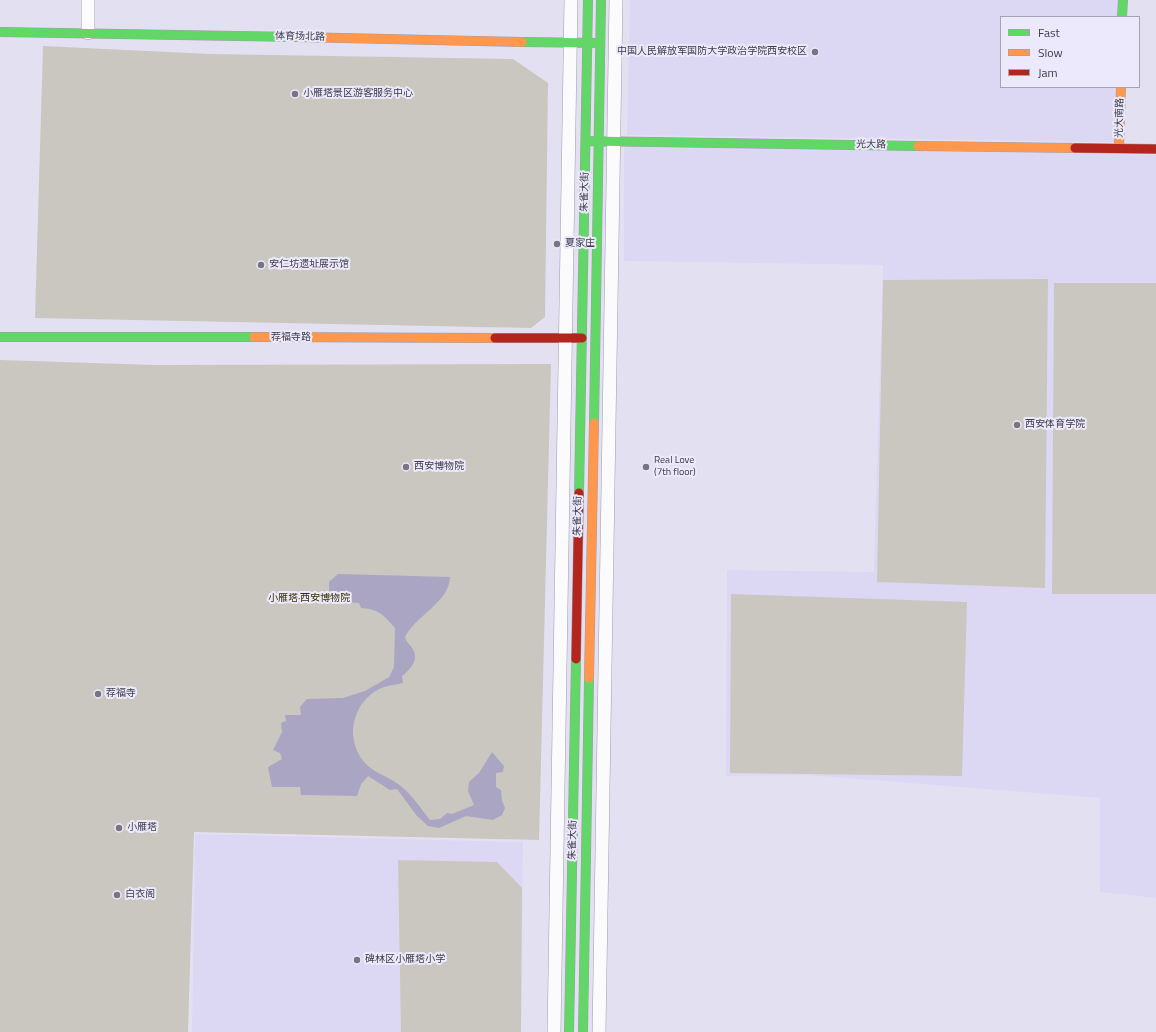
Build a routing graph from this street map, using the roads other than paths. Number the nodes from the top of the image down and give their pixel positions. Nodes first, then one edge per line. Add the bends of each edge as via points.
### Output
1 (88, 0) edge
2 (571, 0) edge
3 (588, 0) edge
4 (601, 0) edge
5 (616, 0) edge
6 (1123, 0) edge
7 (1122, 16) edge
8 (0, 32) edge
9 (88, 33) junction
10 (570, 43) junction
11 (587, 43) junction
12 (600, 43) junction
13 (1121, 88) edge
14 (586, 141) junction
15 (599, 142) junction
16 (614, 142) junction
17 (1119, 148) junction
18 (1156, 149) edge
19 (0, 337) edge
20 (565, 338) junction
21 (582, 338) junction
22 (554, 1032) edge
23 (569, 1032) edge
24 (583, 1032) edge
25 (599, 1032) edge

1 - 9 street
2 - 10 street
3 - 11 main road, 朱雀大街
4 - 12 main road, 朱雀大街
5 - 16 street
6 - 7 main road
8 - 9 main road, 体育场北路
9 - 10 main road, 体育场北路
10 - 11 main road, 体育场北路
10 - 20 street
11 - 12 main road, 体育场北路
11 - 14 main road, 朱雀大街
12 - 15 main road, 朱雀大街
13 - 17 main road, 光大南路
14 - 15 main road, 光大路
14 - 21 main road, 朱雀大街
15 - 16 main road, 光大路
15 - 24 main road, 朱雀大街
16 - 17 main road, 光大路
16 - 25 street
17 - 18 main road, 光大路
19 - 20 main road, 荐福寺路
20 - 21 main road, 荐福寺路
20 - 22 street
21 - 23 main road, 朱雀大街

